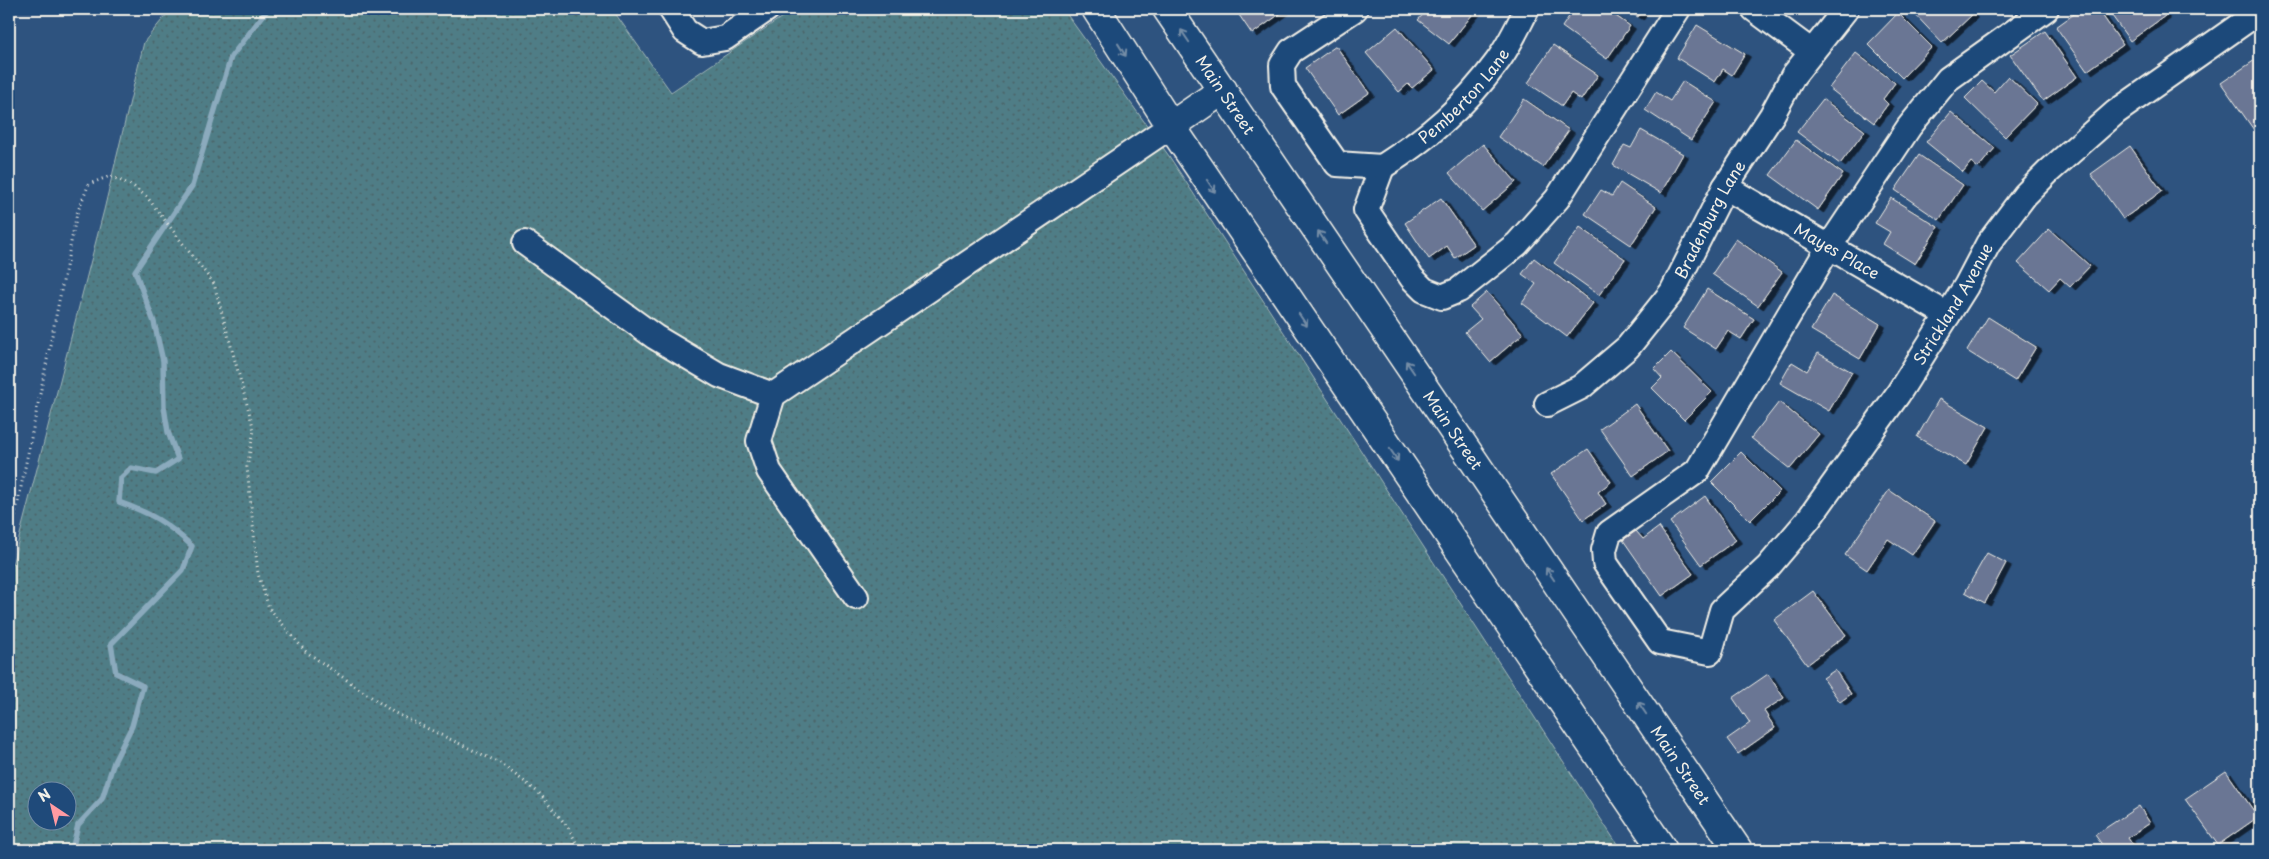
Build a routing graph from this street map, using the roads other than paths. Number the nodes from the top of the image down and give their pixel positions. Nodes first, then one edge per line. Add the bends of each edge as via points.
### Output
1 (671, 9) edge
2 (767, 9) edge
3 (1096, 9) edge
4 (1167, 9) edge
5 (1355, 9) edge
6 (1527, 9) edge
7 (1678, 9) edge
8 (1754, 9) edge
9 (1846, 9) edge
10 (2046, 9) edge
11 (2260, 10) edge
12 (1812, 52) junction
13 (1223, 90) junction
14 (1171, 126) junction
15 (1382, 167) junction
16 (1725, 186) junction
17 (525, 243) dead end
18 (1829, 247) junction
19 (1948, 315) junction
20 (773, 395) junction
21 (1547, 404) dead end
22 (856, 597) dead end
23 (1663, 850) edge
24 (1738, 850) edge

1 - 2 street via 685,31 702,42 725,38
3 -> 14 main road
13 -> 4 main road, Main Street
5 - 15 street via 1291,51 1282,65 1283,86 1337,164
6 - 15 street, Pemberton Lane via 1498,61 1458,110
7 - 15 street via 1557,199 1517,244 1460,290 1442,297 1424,290 1412,278 1366,210
8 - 12 street
9 - 12 street, Bradenburg Lane
10 - 18 street via 1948,79 1909,127
11 - 19 street, Strickland Avenue via 2116,112 2048,172 2009,214 1988,244
12 - 16 street, Bradenburg Lane via 1793,76 1772,115
13 - 14 main road
24 -> 13 main road, Main Street
14 - 20 street
14 -> 23 main road
16 - 18 street, Mayes Place
16 - 21 street, Bradenburg Lane via 1672,292 1628,347 1581,387
17 - 20 street via 655,337 719,375
18 - 19 street, Mayes Place
18 - 19 street, Strickland Avenue via 1697,471 1609,533 1604,550 1605,563 1660,642 1710,652 1722,610 1768,567 1808,520 1898,394
20 - 22 street via 759,441 768,471

